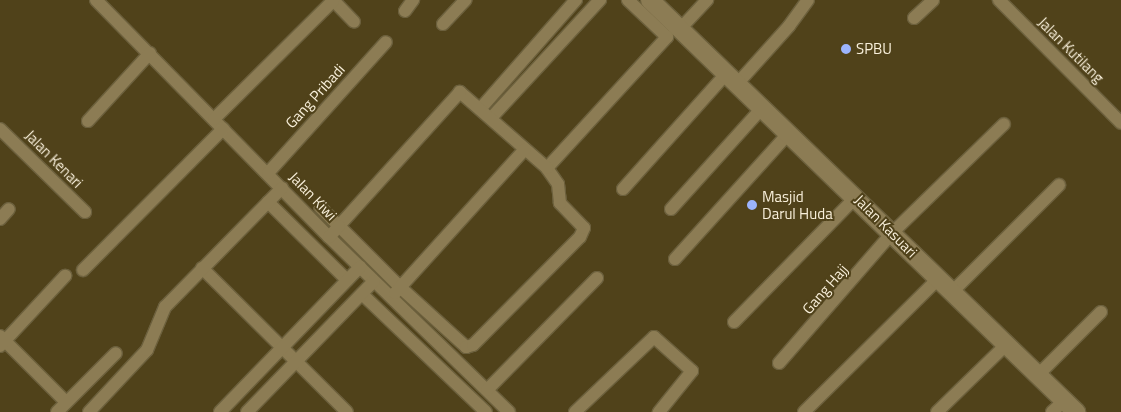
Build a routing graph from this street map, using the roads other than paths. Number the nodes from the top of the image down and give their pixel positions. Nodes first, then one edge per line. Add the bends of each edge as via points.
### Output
1 (333, 0) edge
2 (465, 0) edge
3 (576, 0) edge
4 (600, 0) edge
5 (628, 0) edge
6 (650, 0) edge
7 (707, 0) edge
8 (808, 0) edge
9 (933, 0) edge
10 (999, 0) edge
11 (101, 2) edge
12 (914, 18) dead end
13 (354, 22) dead end
14 (443, 24) dead end
15 (680, 29) junction
16 (386, 42) dead end
17 (150, 53) junction
18 (732, 79) junction
19 (481, 108) junction
20 (762, 108) junction
21 (491, 118) junction
22 (214, 119) junction
23 (88, 121) dead end
24 (1121, 123) edge
25 (1004, 124) dead end
26 (0, 129) edge
27 (223, 129) junction
28 (789, 133) junction
29 (524, 150) junction
30 (548, 168) junction
31 (268, 173) junction
32 (1059, 185) dead end
33 (282, 188) junction
34 (623, 189) dead end
35 (856, 197) junction
36 (268, 202) junction
37 (320, 207) dead end
38 (9, 209) dead end
39 (670, 209) dead end
40 (85, 212) dead end
41 (0, 219) edge
42 (339, 226) junction
43 (892, 233) junction
44 (329, 237) junction
45 (675, 259) dead end
46 (360, 267) junction
47 (202, 268) junction
48 (83, 270) dead end
49 (65, 276) dead end
50 (597, 278) dead end
51 (939, 278) junction
52 (347, 280) junction
53 (374, 281) junction
54 (401, 288) junction
55 (953, 292) junction
56 (362, 294) junction
57 (390, 298) junction
58 (1100, 312) dead end
59 (734, 322) dead end
60 (2, 341) edge
61 (1006, 345) junction
62 (281, 348) junction
63 (116, 352) dead end
64 (296, 362) junction
65 (779, 363) dead end
66 (1038, 375) junction
67 (487, 390) junction
68 (62, 407) edge
69 (1064, 408) edge
70 (89, 412) edge
71 (220, 412) edge
72 (247, 412) edge
73 (348, 412) edge
74 (486, 412) edge
75 (509, 412) edge
76 (575, 412) edge
77 (659, 412) edge
78 (804, 412) edge
79 (937, 412) edge

1 - 13 street
1 - 22 street
2 - 14 street
3 - 19 street
4 - 21 street
5 - 30 street via 667,36
6 - 15 street, Jalan Kasuari
7 - 15 street
8 - 18 street
9 - 12 street
10 - 24 street, Jalan Kutilang
11 - 17 street, Jalan Kiwi
15 - 18 street, Jalan Kasuari
16 - 31 street, Gang Pribadi
17 - 22 street, Jalan Kiwi
17 - 23 street
18 - 20 street, Jalan Kasuari
18 - 34 street
19 - 21 street
19 - 42 street via 460,92
20 - 28 street, Jalan Kasuari
20 - 39 street
21 - 29 street
22 - 27 street, Jalan Kiwi
25 - 43 street, Gang Hajj
26 - 40 street, Jalan Kenari
27 - 31 street, Jalan Kiwi
27 - 48 street
28 - 35 street, Jalan Kasuari
28 - 45 street
29 - 30 street
29 - 54 street
30 - 54 street via 558,184 560,204 584,228 580,237 473,345 466,348 460,345
31 - 33 street, Jalan Kiwi
32 - 55 street
33 - 36 street
33 - 44 street, Jalan Kiwi
35 - 43 street, Jalan Kasuari
35 - 59 street
36 - 47 street
36 - 52 street
37 - 42 street
38 - 41 street
42 - 44 street
42 - 54 street
43 - 51 street, Jalan Kasuari
43 - 65 street, Gang Hajj
44 - 46 street, Jalan Kiwi
46 - 52 street
46 - 53 street, Jalan Kiwi
47 - 62 street
47 - 70 street via 161,313 147,350
49 - 60 street
50 - 67 street
51 - 55 street, Jalan Kasuari
51 - 78 street
52 - 62 street
53 - 56 street
53 - 57 street, Jalan Kiwi
54 - 57 street
55 - 61 street, Jalan Kasuari
56 - 64 street
56 - 74 street
57 - 67 street, Jalan Kiwi
58 - 66 street
60 - 68 street
61 - 66 street, Jalan Kasuari
61 - 79 street
62 - 64 street
62 - 71 street
63 - 68 street
64 - 72 street
64 - 73 street
66 - 69 street, Jalan Kasuari
67 - 75 street, Jalan Kiwi
76 - 77 street via 651,338 656,337 692,370

